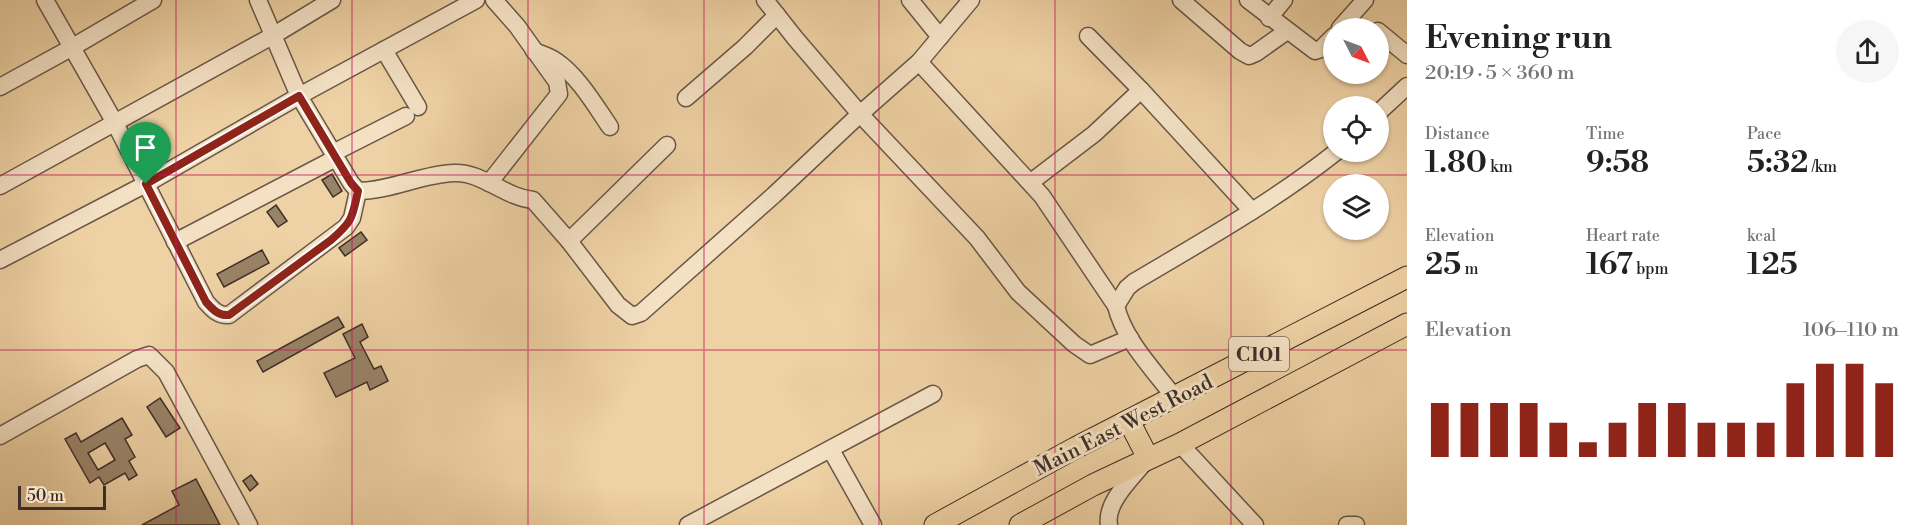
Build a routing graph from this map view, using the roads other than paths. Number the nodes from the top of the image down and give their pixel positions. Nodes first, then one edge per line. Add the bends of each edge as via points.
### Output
1 (45, 0) edge
2 (152, 0) edge
3 (258, 0) edge
4 (332, 0) edge
5 (476, 0) edge
6 (494, 0) edge
7 (765, 0) edge
8 (910, 0) edge
9 (971, 0) edge
10 (1181, 0) edge
11 (1248, 0) edge
12 (1284, 0) edge
13 (1360, 6) edge
14 (777, 15) junction
15 (1269, 18) junction
16 (1349, 18) edge
17 (1287, 31) junction
18 (274, 35) junction
19 (1088, 36) dead end
20 (940, 37) junction
21 (1389, 40) edge
22 (1323, 47) edge
23 (71, 48) junction
24 (384, 50) junction
25 (533, 51) junction
26 (1407, 55) edge
27 (919, 62) junction
28 (1407, 86) edge
29 (0, 87) edge
30 (1141, 90) junction
31 (299, 96) junction
32 (686, 98) dead end
33 (1389, 103) edge
34 (860, 114) junction
35 (115, 123) junction
36 (610, 127) dead end
37 (667, 145) dead end
38 (335, 156) junction
39 (1323, 162) edge
40 (1031, 182) junction
41 (489, 183) junction
42 (146, 184) junction
43 (0, 186) edge
44 (358, 191) junction
45 (1252, 212) junction
46 (569, 241) junction
47 (176, 242) junction
48 (0, 260) edge
49 (1407, 277) edge
50 (1116, 306) junction
51 (1407, 324) edge
52 (1130, 338) junction
53 (933, 394) dead end
54 (1175, 398) junction
55 (1129, 421) junction
56 (0, 435) edge
57 (1180, 444) junction
58 (831, 450) junction
59 (1148, 458) junction
60 (249, 525) edge
61 (688, 525) edge
62 (873, 525) edge
63 (935, 525) edge
64 (1020, 525) edge
65 (1109, 525) edge
66 (1255, 525) edge
67 (1347, 525) edge
68 (1356, 525) edge

1 - 23 street
2 - 23 street
3 - 18 street
4 - 18 street
5 - 24 street
6 - 25 street
7 - 14 street
8 - 20 street
9 - 20 street
10 - 17 street via 1249,56
11 - 15 street
12 - 15 street
13 - 16 street
14 - 32 street
14 - 34 street
15 - 17 street
17 - 22 street via 1315,51
18 - 31 street
18 - 35 street
19 - 30 street
20 - 27 street
21 - 26 street
23 - 29 street
23 - 35 street
24 - 31 street
24 - 38 street via 412,111
25 - 36 street via 568,71
25 - 41 street via 557,82 559,94
27 - 34 street
27 - 40 street
28 - 33 street
30 - 40 street via 1094,134
30 - 45 street
31 - 38 street
31 - 42 street
34 - 46 street via 641,313 632,316 618,305
34 - 52 street via 977,238 1018,292 1084,352 1098,353
35 - 42 street
35 - 43 street
37 - 46 street
38 - 44 street
38 - 47 street
39 - 45 street
40 - 50 street
41 - 44 street via 455,173
41 - 46 street via 513,196 533,200
42 - 47 street
42 - 48 street
44 - 47 street via 346,227 229,315 218,314 206,302
45 - 50 street via 1134,282
49 - 54 main road, Main East West Road / C101
50 - 52 street
51 - 57 main road, Main East West Road / C101
52 - 54 street
53 - 58 street
54 - 55 main road, Main East West Road / C101
55 - 59 main road
55 - 63 main road, Main East West Road / C101
56 - 60 street via 149,355 166,372
57 - 59 main road, Main East West Road / C101
57 - 66 street
58 - 61 street
58 - 62 street
59 - 64 main road, Main East West Road / C101
59 - 65 street via 1114,501 1107,517
67 - 68 street

